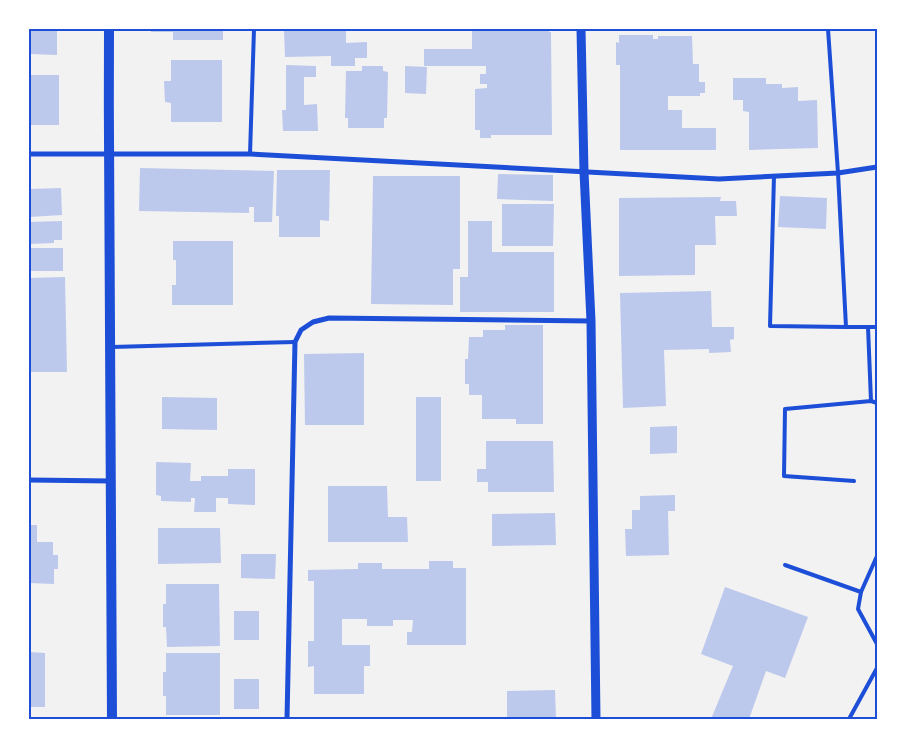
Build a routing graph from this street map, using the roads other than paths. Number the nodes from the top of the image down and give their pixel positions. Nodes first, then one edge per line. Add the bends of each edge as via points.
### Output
1 (109, 29) edge
2 (254, 29) edge
3 (581, 29) edge
4 (828, 29) edge
5 (29, 154) edge
6 (108, 154) junction
7 (250, 154) junction
8 (877, 167) edge
9 (584, 172) junction
10 (838, 173) junction
11 (774, 176) junction
12 (591, 321) junction
13 (846, 327) junction
14 (868, 327) junction
15 (877, 327) edge
16 (295, 342) junction
17 (109, 348) junction
18 (871, 401) junction
19 (877, 403) edge
20 (29, 480) edge
21 (112, 481) junction
22 (854, 481) dead end
23 (877, 556) edge
24 (785, 565) dead end
25 (861, 592) junction
26 (877, 644) edge
27 (877, 668) edge
28 (112, 719) edge
29 (287, 719) edge
30 (596, 719) edge
31 (849, 719) edge

1 - 6 main road
2 - 7 lane
3 - 9 street
4 - 10 lane
5 - 6 street
6 - 7 street
6 - 17 main road
7 - 9 street
8 - 10 street
9 - 11 street via 719,179
9 - 12 street
10 - 11 street
10 - 13 lane
11 - 13 lane via 770,326
12 - 16 street via 329,318 313,322 302,330
12 - 30 street
13 - 14 lane
14 - 15 lane
14 - 18 lane
16 - 17 lane
16 - 29 street
17 - 21 main road
18 - 19 lane
18 - 22 lane via 785,409 784,476
20 - 21 street
21 - 28 main road
23 - 25 lane
24 - 25 lane
25 - 26 lane via 858,609
27 - 31 lane

